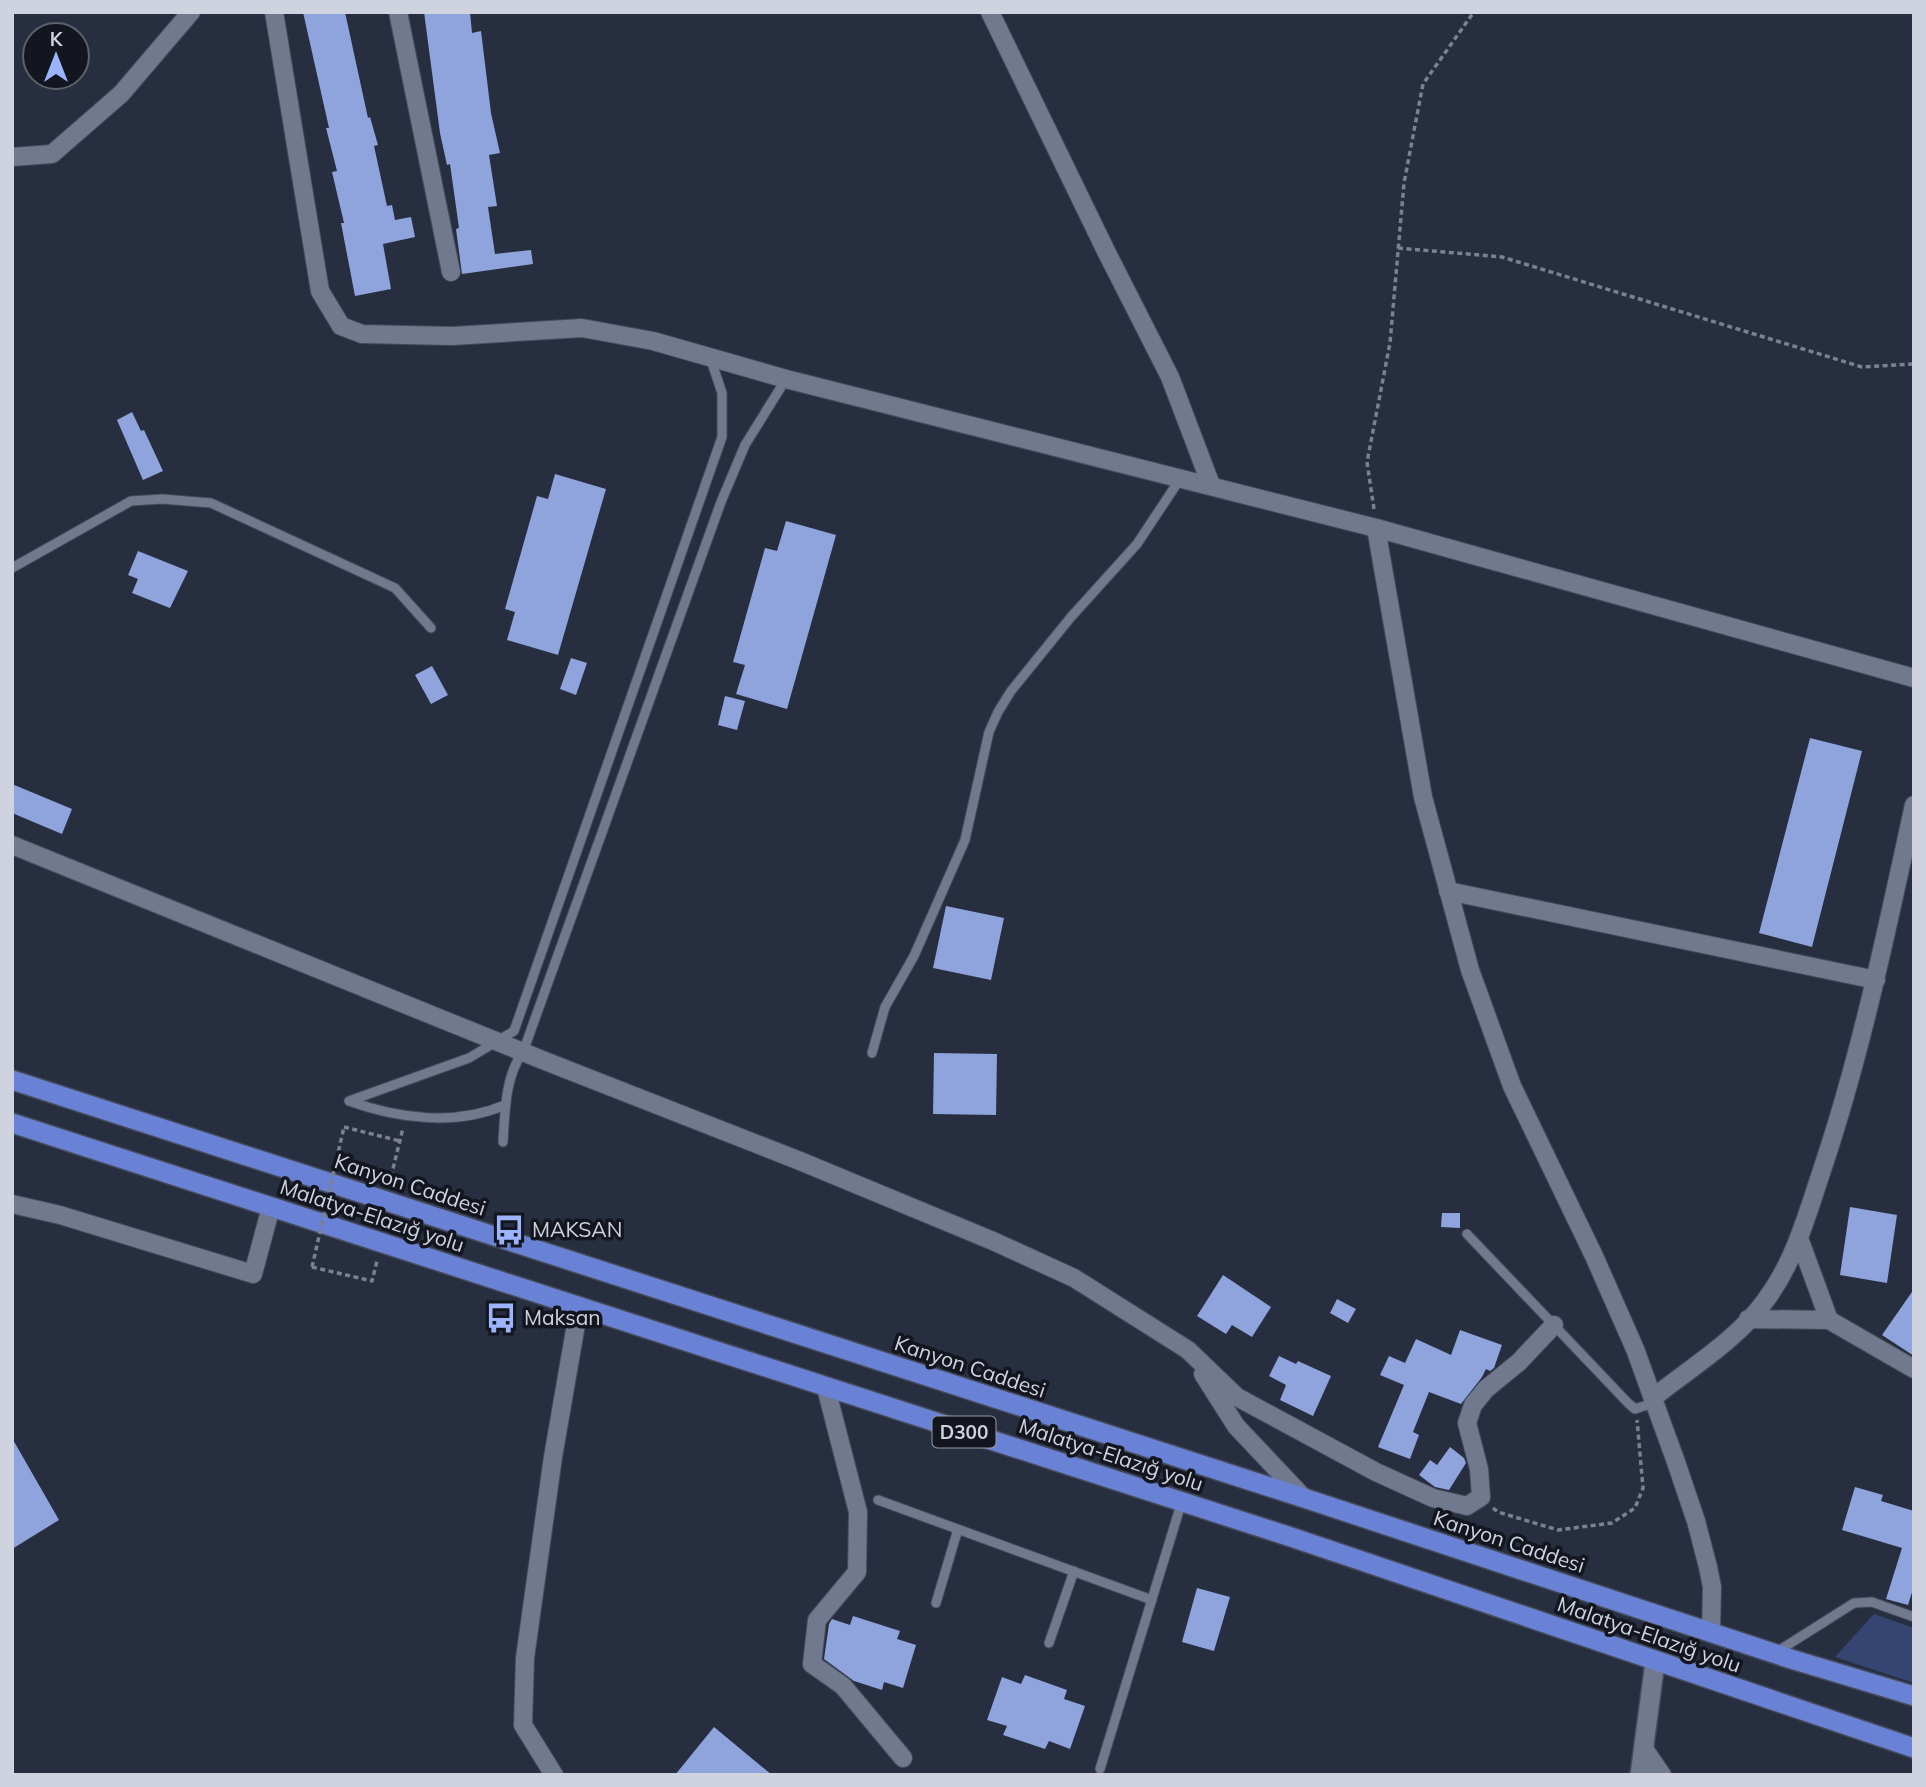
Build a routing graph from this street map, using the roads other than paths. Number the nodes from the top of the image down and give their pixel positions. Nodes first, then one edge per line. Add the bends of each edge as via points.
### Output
1 (191, 12) edge
2 (274, 12) edge
3 (398, 12) edge
4 (990, 12) edge
5 (12, 157) edge
6 (451, 272) dead end
7 (710, 357) junction
8 (786, 379) junction
9 (1181, 478) junction
10 (1211, 485) junction
11 (1376, 528) junction
12 (12, 568) edge
13 (431, 628) dead end
14 (1914, 678) edge
15 (1914, 805) edge
16 (12, 845) edge
17 (1448, 891) junction
18 (1876, 979) junction
19 (497, 1042) junction
20 (523, 1052) junction
21 (872, 1053) dead end
22 (12, 1080) edge
23 (505, 1105) junction
24 (12, 1123) edge
25 (503, 1142) dead end
26 (12, 1204) edge
27 (271, 1207) junction
28 (1467, 1234) dead end
29 (1799, 1238) junction
30 (579, 1307) junction
31 (1748, 1319) junction
32 (1829, 1320) junction
33 (1554, 1325) junction
34 (1188, 1350) junction
35 (1914, 1370) edge
36 (826, 1388) junction
37 (1653, 1398) junction
38 (1304, 1498) junction
39 (878, 1500) dead end
40 (1182, 1502) junction
41 (958, 1529) junction
42 (1073, 1572) junction
43 (1152, 1600) junction
44 (936, 1603) dead end
45 (1914, 1617) edge
46 (1711, 1632) junction
47 (1049, 1643) dead end
48 (1775, 1653) junction
49 (1655, 1662) junction
50 (1914, 1696) edge
51 (1914, 1748) edge
52 (1645, 1750) junction
53 (903, 1758) dead end
54 (1100, 1769) dead end
55 (554, 1775) edge
56 (1640, 1775) edge
57 (1662, 1775) edge

1 - 5 street via 121,94 52,154
2 - 7 street via 320,291 341,326 362,334 452,336 582,328
3 - 6 street
4 - 10 street via 1170,377
7 - 8 street
7 - 19 lane via 722,393 722,437 513,1031
8 - 9 street
8 - 20 lane via 745,445 721,502
9 - 10 street
9 - 21 lane via 1138,544 1071,617 998,712 989,732 965,840 914,956 885,1007
10 - 11 street
11 - 14 street
11 - 17 street via 1423,797
12 - 13 lane via 131,501 211,503 396,588
15 - 18 street
16 - 19 street
17 - 18 street
17 - 37 street via 1470,970 1512,1086 1594,1256
18 - 29 street via 1839,1119
19 - 20 street
19 - 23 lane via 469,1058 349,1101 406,1116 466,1117
20 - 23 lane
20 - 34 street via 992,1241 1074,1279
22 - 38 highway, Kanyon Caddesi / D300
23 - 25 lane
24 - 27 highway, Malatya-Elazığ yolu / D300
26 - 27 street via 253,1274
27 - 30 highway, Malatya-Elazığ yolu / D300
28 - 33 lane
29 - 31 street via 1765,1302
29 - 32 street
30 - 36 highway, Malatya-Elazığ yolu / D300
30 - 55 street via 525,1658 523,1725
31 - 32 street
31 - 37 street
32 - 35 street
33 - 34 street via 1473,1405 1467,1423 1482,1497 1467,1506 1433,1498 1376,1472 1237,1397
33 - 37 lane via 1635,1409
34 - 38 street via 1236,1426
36 - 40 highway, Malatya-Elazığ yolu / D300
36 - 53 street via 858,1512 857,1572 817,1620 812,1664 843,1686
37 - 46 street via 1708,1567
38 - 46 highway, Kanyon Caddesi / D300
39 - 41 lane
40 - 43 lane
40 - 49 highway, Malatya-Elazığ yolu / D300
41 - 42 lane
41 - 44 lane
42 - 43 lane
42 - 47 lane
43 - 54 lane
45 - 48 lane via 1872,1602 1854,1603
46 - 48 highway, Kanyon Caddesi / D300
48 - 50 highway, Kanyon Caddesi / D300
49 - 51 highway, Malatya-Elazığ yolu / D300
49 - 52 street
52 - 56 street
52 - 57 street

